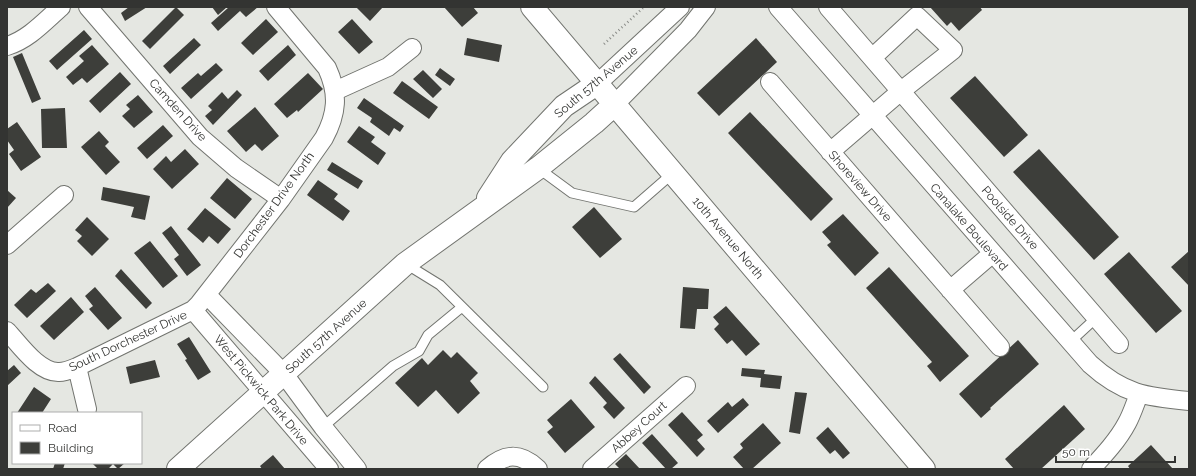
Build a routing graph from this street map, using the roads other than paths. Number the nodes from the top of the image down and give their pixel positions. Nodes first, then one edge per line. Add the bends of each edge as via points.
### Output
1 (62, 7) edge
2 (88, 7) edge
3 (276, 7) edge
4 (532, 7) edge
5 (706, 7) edge
6 (778, 7) edge
7 (828, 7) edge
8 (676, 11) edge
9 (7, 46) edge
10 (412, 48) dead end
11 (872, 58) junction
12 (770, 82) dead end
13 (598, 83) junction
14 (335, 91) junction
15 (901, 91) junction
16 (615, 104) junction
17 (873, 116) junction
18 (830, 152) junction
19 (538, 168) junction
20 (673, 173) junction
21 (64, 195) dead end
22 (281, 199) junction
23 (479, 210) junction
24 (7, 245) edge
25 (993, 253) junction
26 (405, 264) junction
27 (950, 290) junction
28 (207, 295) junction
29 (462, 307) junction
30 (193, 310) junction
31 (1096, 318) junction
32 (7, 331) edge
33 (1070, 342) junction
34 (1119, 344) dead end
35 (1000, 347) dead end
36 (77, 367) junction
37 (284, 374) junction
38 (686, 386) dead end
39 (543, 387) dead end
40 (263, 393) junction
41 (1140, 394) junction
42 (1189, 401) edge
43 (87, 409) dead end
44 (323, 427) junction
45 (355, 468) edge
46 (178, 469) edge
47 (329, 469) edge
48 (487, 469) edge
49 (538, 469) edge
50 (592, 469) edge
51 (924, 469) edge
52 (1090, 469) edge

1 - 9 street via 31,34
2 - 22 street, Camden Drive via 200,137 236,168
3 - 14 street via 323,63 332,78
4 - 13 street, 10th Avenue North
5 - 16 street, South 57th Avenue via 688,30
6 - 17 street, Canalake Boulevard
7 - 11 street, Poolside Drive
8 - 13 street, South 57th Avenue
10 - 14 street via 388,67
11 - 15 street, Poolside Drive
11 - 15 street via 917,16 953,50
12 - 18 street, Shoreview Drive
13 - 16 street, 10th Avenue North
13 - 23 street, South 57th Avenue via 564,106 518,156
14 - 22 street, Dorchester Drive North via 335,105 329,128
15 - 17 street
15 - 31 street, Poolside Drive
16 - 19 street, South 57th Avenue
16 - 20 street, 10th Avenue North
17 - 18 street
17 - 25 street, Canalake Boulevard
18 - 27 street, Shoreview Drive
19 - 20 lane via 572,193 634,207
19 - 23 street, South 57th Avenue
20 - 51 street, 10th Avenue North
21 - 24 street
22 - 28 street, Dorchester Drive North
23 - 26 street, South 57th Avenue
25 - 27 street
25 - 33 street, Canalake Boulevard
26 - 29 lane via 440,285
26 - 37 street, South 57th Avenue
27 - 35 street, Shoreview Drive
28 - 30 street, Dorchester Drive North
28 - 37 street, West Pickwick Park Drive
29 - 39 lane
29 - 44 lane via 428,335 419,351 393,366
30 - 36 street, South Dorchester Drive
30 - 40 street, West Pickwick Park Drive
31 - 33 lane
31 - 34 street, Poolside Drive
32 - 36 street, South Dorchester Drive via 39,365 60,372
33 - 41 street, Canalake Boulevard via 1100,373
36 - 43 street
37 - 40 street, South 57th Avenue
37 - 44 street, West Pickwick Park Drive
38 - 50 street, Abbey Court
40 - 46 street, South 57th Avenue
40 - 47 street, West Pickwick Park Drive
41 - 42 street, Canalake Boulevard
41 - 52 street via 1121,433
44 - 45 street, West Pickwick Park Drive
48 - 49 street via 496,461 518,457

